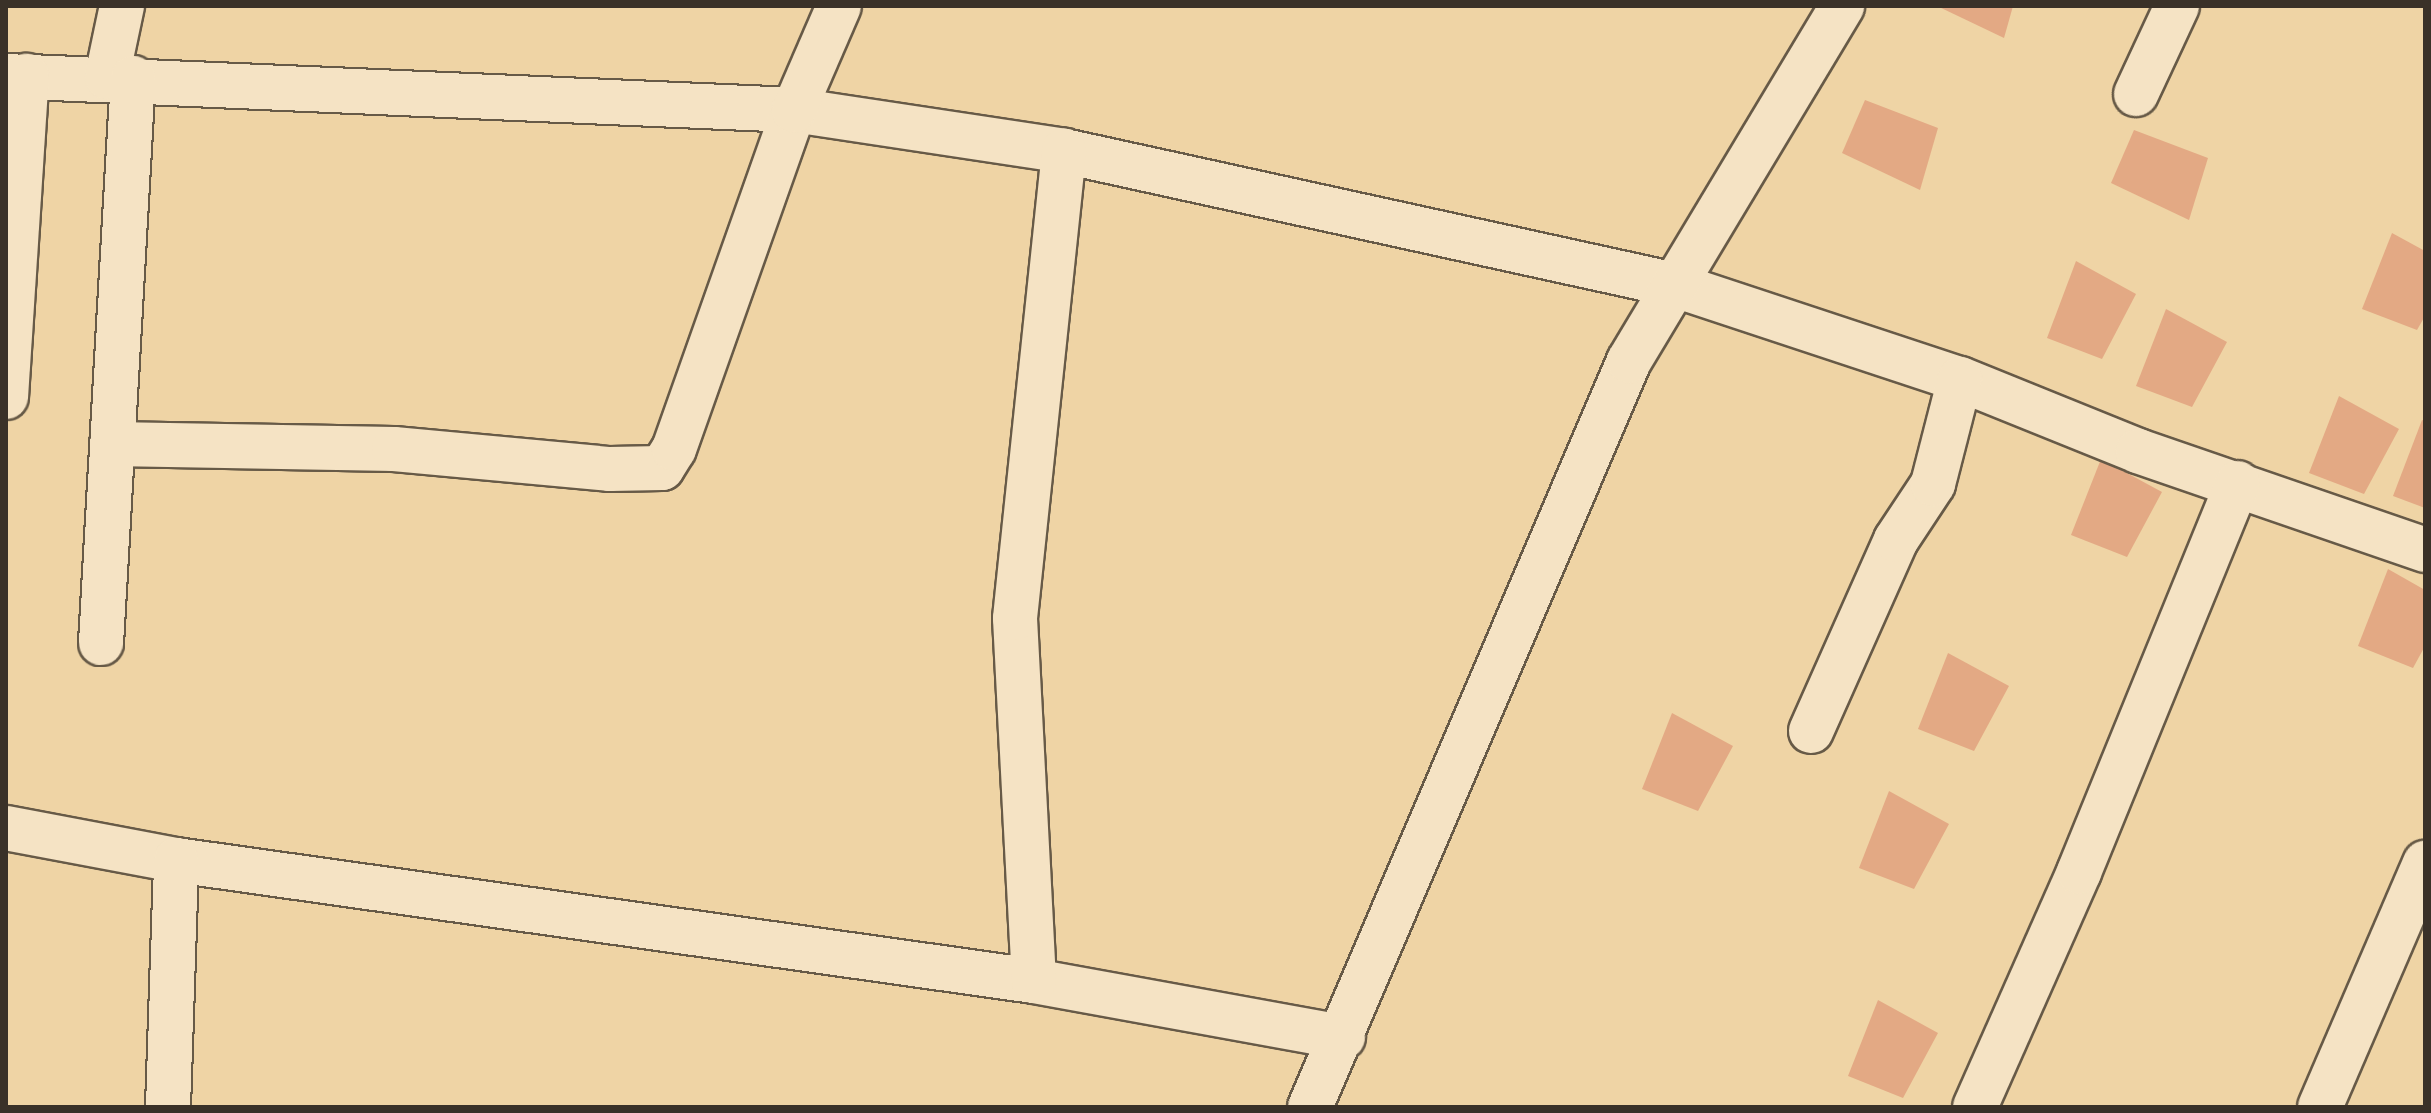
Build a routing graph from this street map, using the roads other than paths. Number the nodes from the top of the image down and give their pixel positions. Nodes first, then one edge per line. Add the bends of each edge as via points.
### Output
1 (122, 6) edge
2 (839, 6) edge
3 (1842, 6) edge
4 (2177, 6) edge
5 (16, 76) edge
6 (120, 78) junction
7 (2136, 94) dead end
8 (794, 110) junction
9 (1064, 151) junction
10 (1675, 285) junction
11 (1960, 379) junction
12 (6, 397) edge
13 (112, 444) junction
14 (2238, 483) junction
15 (2425, 550) edge
16 (101, 643) dead end
17 (1811, 731) dead end
18 (6, 828) edge
19 (176, 860) junction
20 (2424, 868) edge
21 (1034, 981) junction
22 (1343, 1037) junction
23 (168, 1107) edge
24 (1310, 1107) edge
25 (1975, 1107) edge
26 (2320, 1107) edge

1 - 6 street
2 - 8 street
3 - 10 street
4 - 7 street
5 - 6 street
5 - 12 street
6 - 8 street
6 - 13 street
8 - 9 street
8 - 13 street via 674,449 662,468 646,472 394,449
9 - 10 street
9 - 21 street via 1015,618
10 - 11 street
10 - 22 street via 1629,361 1592,439
11 - 14 street via 2138,451
11 - 17 street via 1933,484 1896,540
13 - 16 street
14 - 15 street
14 - 25 street via 2079,872
18 - 19 street
19 - 21 street
19 - 23 street
20 - 26 street
21 - 22 street
22 - 24 street

